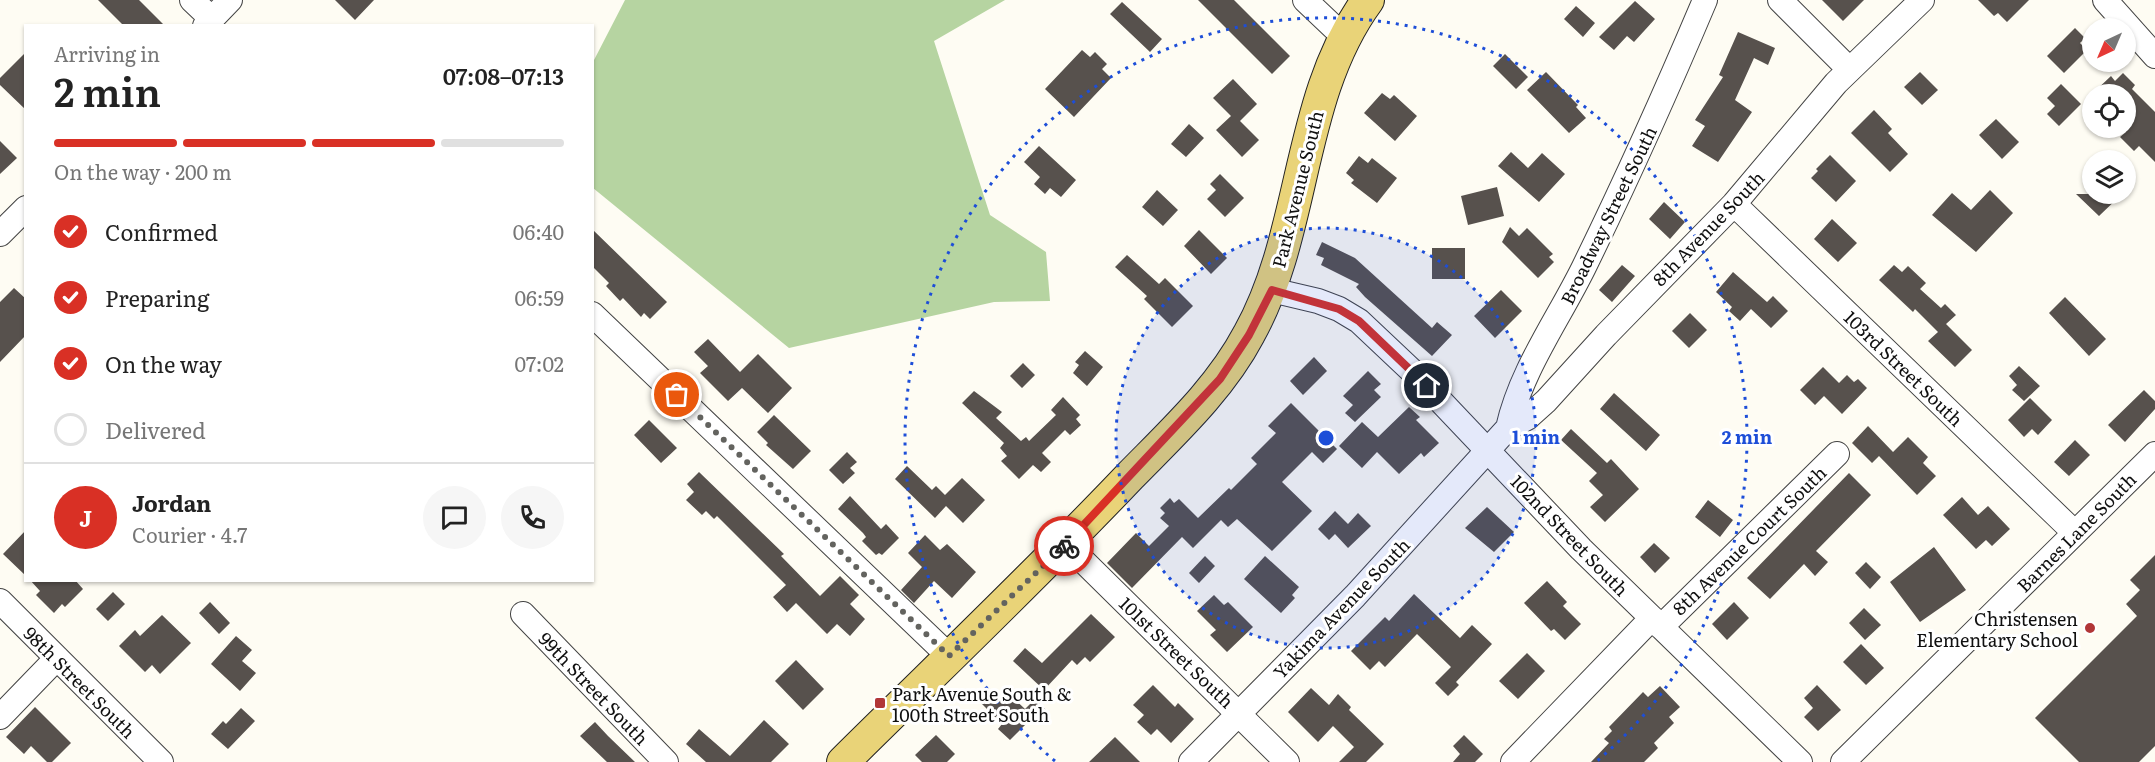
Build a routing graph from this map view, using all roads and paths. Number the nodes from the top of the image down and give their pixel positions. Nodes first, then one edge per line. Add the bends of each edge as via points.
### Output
1 (192, 0) edge
2 (230, 0) edge
3 (1305, 0) edge
4 (1368, 0) edge
5 (1705, 0) edge
6 (1780, 0) edge
7 (1922, 0) edge
8 (2105, 0) edge
9 (208, 22) edge
10 (1344, 37) junction
11 (2155, 56) edge
12 (1849, 69) junction
13 (1734, 204) junction
14 (24, 210) edge
15 (0, 234) edge
16 (1272, 290) junction
17 (594, 316) edge
18 (1508, 428) junction
19 (1487, 450) junction
20 (1837, 454) dead end
21 (2155, 454) edge
22 (2075, 533) junction
23 (1066, 544) junction
24 (0, 601) edge
25 (523, 614) dead end
26 (1657, 623) junction
27 (949, 656) junction
28 (57, 658) junction
29 (1238, 712) junction
30 (0, 717) edge
31 (161, 762) edge
32 (666, 762) edge
33 (843, 762) edge
34 (1191, 762) edge
35 (1287, 762) edge
36 (1514, 762) edge
37 (1800, 762) edge
38 (1843, 762) edge

1 - 9 street
2 - 9 street
3 - 10 street
4 - 10 main road, Park Avenue South
5 - 18 street, Broadway Street South via 1659,111 1583,269 1531,365
6 - 12 street
7 - 12 street, 8th Avenue South
8 - 11 street
10 - 16 main road, Park Avenue South via 1319,101
12 - 13 street, 8th Avenue South
13 - 18 street, 8th Avenue South via 1605,335 1538,410
13 - 22 street, 103rd Street South
14 - 15 street
16 - 19 street, 102nd Street South via 1318,301 1359,321 1412,370
16 - 23 main road, Park Avenue South via 1220,379
17 - 27 street
18 - 19 street, 8th Avenue South
19 - 26 street, 102nd Street South
19 - 29 street, Yakima Avenue South via 1355,596
20 - 26 street, 8th Avenue Court South
21 - 22 street, Barnes Lane South
22 - 38 street, Barnes Lane South
23 - 27 main road, Park Avenue South
23 - 29 street, 101st Street South
24 - 28 street, 98th Street South
25 - 32 street, 99th Street South
26 - 36 street, 8th Avenue Court South
26 - 37 street, 102nd Street South
27 - 33 main road, Park Avenue South
28 - 30 street
28 - 31 street, 98th Street South
29 - 34 street, Yakima Avenue South
29 - 35 street, 101st Street South

